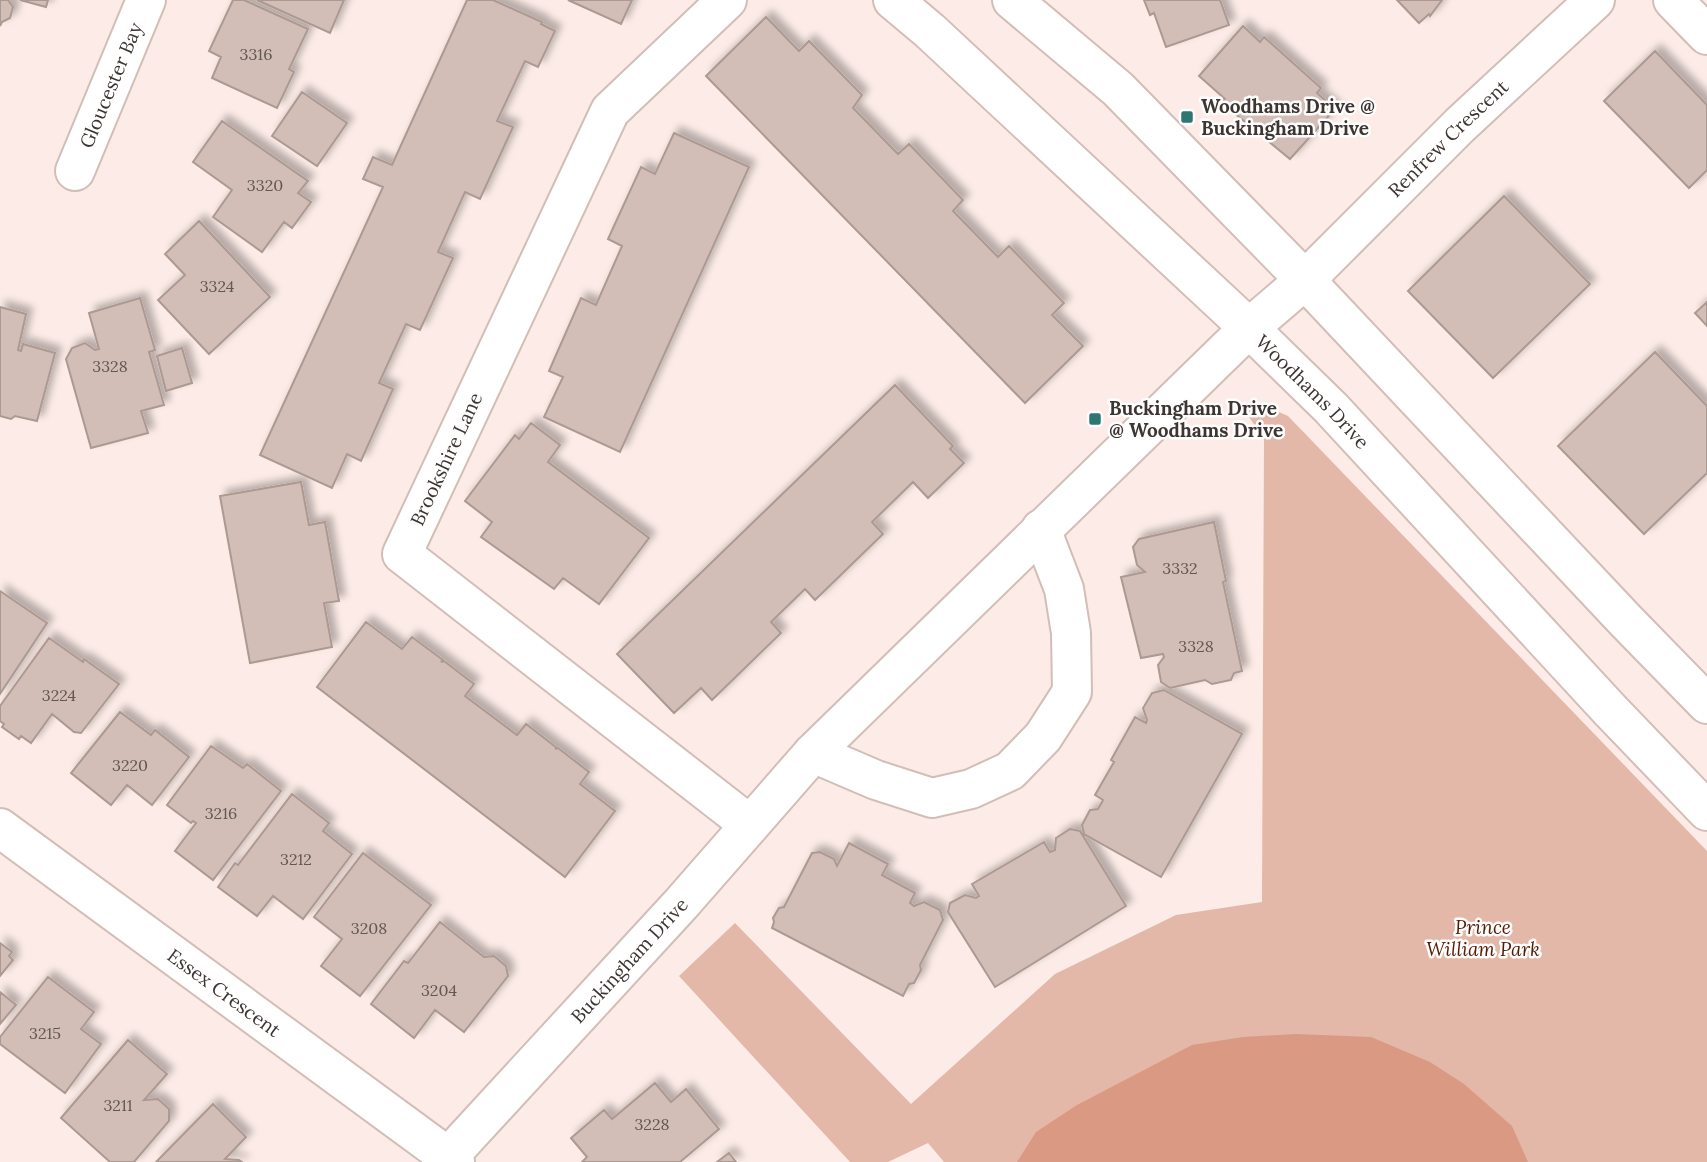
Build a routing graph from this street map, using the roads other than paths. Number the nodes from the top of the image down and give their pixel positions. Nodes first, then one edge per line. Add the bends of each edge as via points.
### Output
1 (146, 0) edge
2 (727, 0) edge
3 (893, 0) edge
4 (1012, 0) edge
5 (1595, 0) edge
6 (1673, 0) edge
7 (1707, 35) edge
8 (75, 171) dead end
9 (1305, 280) junction
10 (1250, 328) junction
11 (1041, 529) junction
12 (1707, 704) edge
13 (813, 754) junction
14 (1707, 810) edge
15 (750, 825) junction
16 (0, 828) edge
17 (448, 1160) edge

1 - 8 street, Gloucester Bay
2 - 15 street, Brookshire Lane via 610,111 402,554
3 - 10 street, Woodhams Drive
4 - 9 street via 1118,89
5 - 9 street, Renfrew Crescent via 1460,125
6 - 7 street
9 - 10 street, Buckingham Drive
9 - 12 street
10 - 11 street, Buckingham Drive
10 - 14 street, Woodhams Drive via 1331,408
11 - 13 street, Buckingham Drive
11 - 13 street via 1064,589 1071,633 1072,692 1043,737 1010,771 971,789 932,798
13 - 15 street, Buckingham Drive
15 - 17 street, Buckingham Drive
16 - 17 street, Essex Crescent

